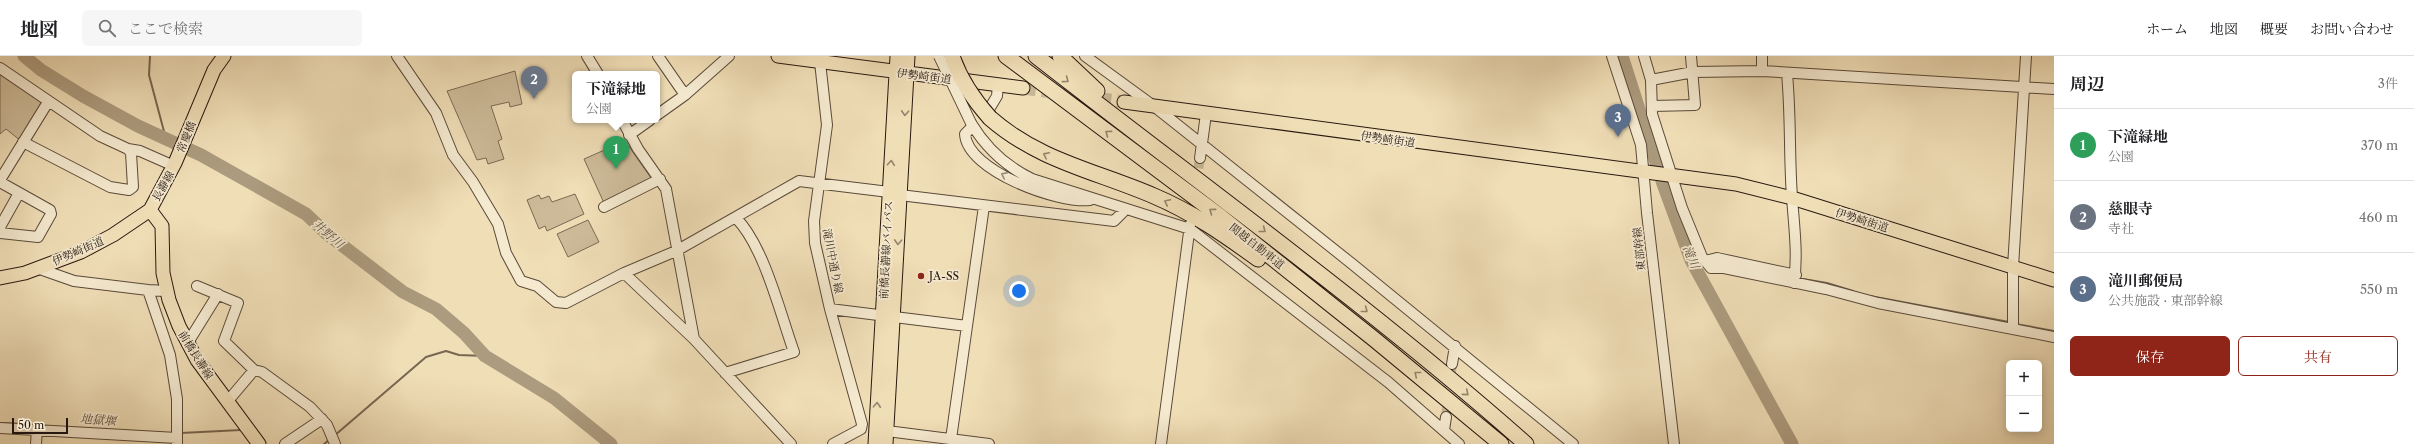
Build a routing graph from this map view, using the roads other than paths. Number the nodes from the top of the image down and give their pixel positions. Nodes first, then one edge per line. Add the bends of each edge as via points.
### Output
1 (224, 56) edge
2 (397, 56) edge
3 (587, 56) edge
4 (658, 56) edge
5 (729, 56) edge
6 (778, 56) edge
7 (897, 56) edge
8 (908, 56) edge
9 (939, 56) edge
10 (952, 56) edge
11 (1006, 56) edge
12 (1036, 56) edge
13 (1060, 56) edge
14 (1085, 56) edge
15 (1612, 56) edge
16 (1644, 56) edge
17 (1692, 56) edge
18 (1762, 56) edge
19 (2026, 56) edge
20 (816, 59) edge
21 (0, 68) edge
22 (596, 71) edge
23 (1762, 71) junction
24 (1693, 72) junction
25 (901, 73) junction
26 (1787, 74) junction
27 (1651, 80) junction
28 (998, 85) junction
29 (1023, 88) tunnel mouth
30 (2024, 88) junction
31 (2054, 89) edge
32 (685, 95) junction
33 (48, 102) junction
34 (1124, 102) tunnel mouth
35 (1652, 106) junction
36 (1155, 107) junction
37 (660, 113) edge
38 (1206, 114) junction
39 (979, 120) junction
40 (623, 123) edge
41 (646, 123) edge
42 (629, 135) junction
43 (23, 142) junction
44 (1201, 144) junction
45 (128, 149) junction
46 (1200, 158) tunnel mouth
47 (175, 164) junction
48 (1648, 172) junction
49 (1670, 175) junction
50 (660, 179) junction
51 (0, 181) edge
52 (819, 185) junction
53 (19, 193) junction
54 (894, 193) junction
55 (1792, 198) junction
56 (1094, 199) junction
57 (1232, 205) junction
58 (984, 206) junction
59 (604, 207) dead end
60 (1126, 209) junction
61 (150, 210) junction
62 (736, 218) junction
63 (0, 227) edge
64 (1190, 227) junction
65 (0, 233) edge
66 (676, 251) junction
67 (2013, 267) junction
68 (37, 268) junction
69 (624, 274) junction
70 (0, 278) edge
71 (1795, 279) junction
72 (2054, 280) edge
73 (197, 286) dead end
74 (148, 290) junction
75 (167, 291) junction
76 (218, 294) junction
77 (830, 309) junction
78 (888, 316) junction
79 (967, 326) junction
80 (2013, 329) junction
81 (2054, 337) edge
82 (694, 339) junction
83 (1374, 339) junction
84 (187, 344) junction
85 (1454, 346) junction
86 (1452, 364) tunnel mouth
87 (254, 370) junction
88 (725, 374) junction
89 (227, 402) junction
90 (1446, 417) tunnel mouth
91 (322, 419) junction
92 (0, 428) edge
93 (37, 429) junction
94 (1444, 430) junction
95 (886, 438) edge
96 (333, 439) edge
97 (952, 439) junction
98 (177, 441) edge
99 (36, 444) edge
100 (259, 444) edge
101 (285, 444) edge
102 (791, 444) edge
103 (833, 444) edge
104 (875, 444) edge
105 (985, 444) edge
106 (1161, 444) edge
107 (1459, 444) edge
108 (1501, 444) edge
109 (1526, 444) edge
110 (1573, 444) edge
111 (1674, 444) edge

1 - 47 main road, 常慶橋 via 214,70
2 - 69 street via 436,113 453,155 473,182 498,224 506,253 521,281 537,286 556,302 566,302
3 - 22 street
4 - 32 street
5 - 32 street
6 - 20 main road, 伊勢崎街道
7 - 25 main road, 前橋長瀞線バイパス
8 - 25 main road, 前橋長瀞線バイパス
9 - 39 street, bridge
10 - 39 highway, bridge
83 -> 11 highway, 関越自動車道 via 1221,218
12 -> 57 highway, 関越自動車道
13 - 57 highway via 1107,99 1200,170
14 - 36 street
15 - 48 street, 東部幹線 via 1639,133
16 - 27 street
17 - 24 street
18 - 23 street
19 - 30 street
20 - 25 main road, 伊勢崎街道
20 - 52 street, 滝川中通り線 via 827,125
21 - 33 street
23 - 24 street
23 - 26 street
24 - 27 street
24 - 35 street via 1695,105
25 - 28 main road, 伊勢崎街道
25 - 54 main road, 前橋長瀞線バイパス
26 - 30 street
26 - 55 street
27 - 35 street
28 - 29 main road, 伊勢崎街道
28 - 39 street via 997,96
30 - 31 street
30 - 67 street
32 - 37 street
33 - 43 street
33 - 45 street via 100,136
34 - 36 main road, 伊勢崎街道
35 - 49 street via 1652,114
36 - 38 main road, 伊勢崎街道
36 - 44 street
38 - 44 street
38 - 48 main road, 伊勢崎街道
39 - 56 street via 987,146 1016,171
56 -> 39 street via 1077,201 1059,198 998,173 980,160 966,142 965,134
83 -> 39 highway via 1213,227 1180,208 1049,157
40 - 42 street
41 - 42 street
42 - 50 street
43 - 45 street via 110,187 129,190 133,187 131,153
43 - 51 street
44 - 46 street
44 - 85 street
45 - 47 street
47 - 61 main road, 長瀞線
48 - 49 main road, 伊勢崎街道
48 - 111 street, 東部幹線
49 - 55 main road, 伊勢崎街道 via 1736,184
49 - 71 street via 1705,262 1711,268
50 - 59 street
50 - 66 street via 666,189
51 - 53 street
52 - 54 street
52 - 62 street via 799,181
52 - 77 street, 滝川中通り線 via 814,221 815,242
53 - 63 street
53 - 65 street via 50,210 51,214 38,237
54 - 58 street
54 - 78 main road, 前橋長瀞線バイパス
55 - 67 main road, 伊勢崎街道
55 - 71 street via 1796,224
56 - 60 street
57 -> 109 highway, 関越自動車道 via 1385,326
58 - 60 street via 1114,221
58 - 79 street
60 - 64 street
61 - 68 main road, 伊勢崎街道 via 113,235 81,252
61 - 75 main road, 前橋長瀞線 via 162,226 163,273
62 - 66 street
62 - 88 street via 747,230 794,352
64 - 94 street via 1388,382
64 - 106 street
66 - 69 street
66 - 82 street
67 - 72 main road, 伊勢崎街道
67 - 80 street
68 - 70 main road, 伊勢崎街道
68 - 74 street via 74,281 104,287
69 - 82 street
71 - 80 street via 1878,303
73 - 76 street
74 - 75 street
74 - 98 street via 170,354 177,399
75 - 84 main road, 前橋長瀞線
76 - 84 street
76 - 87 street via 238,302 224,341
77 - 78 street
77 - 103 street, 滝川中通り線 via 862,424 861,429
78 - 79 street
78 - 95 main road, 前橋長瀞線バイパス
104 -> 78 main road, 前橋長瀞線バイパス
79 - 97 street
80 - 81 street
82 - 88 street
108 -> 83 highway, 関越自動車道
84 - 89 main road, 前橋長瀞線
85 - 86 street
85 - 110 street
87 - 89 street
87 - 91 street via 262,372 310,407
88 - 102 street
89 - 100 main road, 前橋長瀞線
90 - 94 street
91 - 96 street
91 - 101 street
92 - 93 street
93 - 98 street
93 - 99 street
94 - 107 street
95 - 97 street
97 - 105 street

